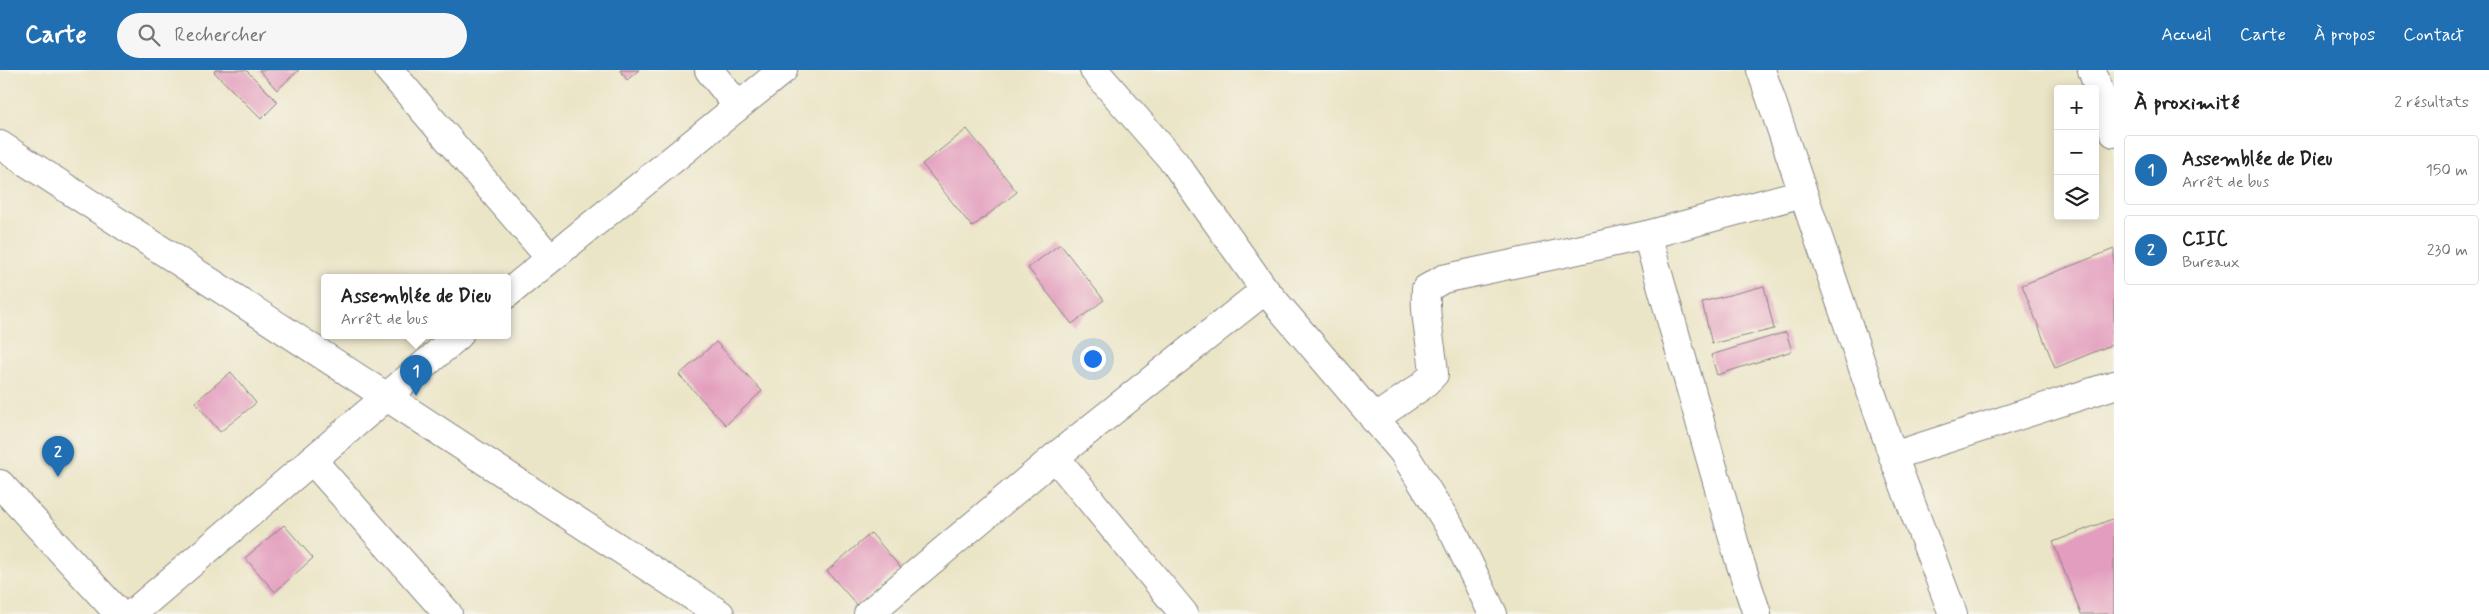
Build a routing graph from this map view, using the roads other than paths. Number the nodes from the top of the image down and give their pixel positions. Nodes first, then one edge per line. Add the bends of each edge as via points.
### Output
1 (389, 70) edge
2 (709, 70) edge
3 (783, 70) edge
4 (1094, 70) edge
5 (1761, 70) edge
6 (2092, 70) edge
7 (738, 106) junction
8 (2114, 133) edge
9 (0, 145) edge
10 (1803, 193) junction
11 (1647, 235) junction
12 (550, 258) junction
13 (1265, 290) junction
14 (511, 291) edge
15 (454, 339) edge
16 (2114, 385) edge
17 (386, 397) junction
18 (1374, 419) junction
19 (1893, 456) junction
20 (1055, 457) junction
21 (312, 460) junction
22 (0, 484) edge
23 (119, 614) edge
24 (132, 614) edge
25 (448, 614) edge
26 (720, 614) edge
27 (868, 614) edge
28 (1184, 614) edge
29 (1493, 614) edge
30 (1758, 614) edge
31 (1953, 614) edge

1 - 12 street
2 - 7 street
3 - 7 street
4 - 13 street via 1175,163
5 - 10 street
6 - 8 street
7 - 12 street
9 - 17 street
10 - 11 street
10 - 19 street
11 - 18 street via 1443,279 1426,289 1424,309 1434,374
11 - 30 street via 1739,559
12 - 14 street
13 - 18 street
13 - 20 street
15 - 17 street
16 - 19 street
17 - 21 street
17 - 26 street
18 - 29 street via 1403,452 1455,535
19 - 31 street
20 - 27 street
20 - 28 street
21 - 24 street
21 - 25 street
22 - 23 street

